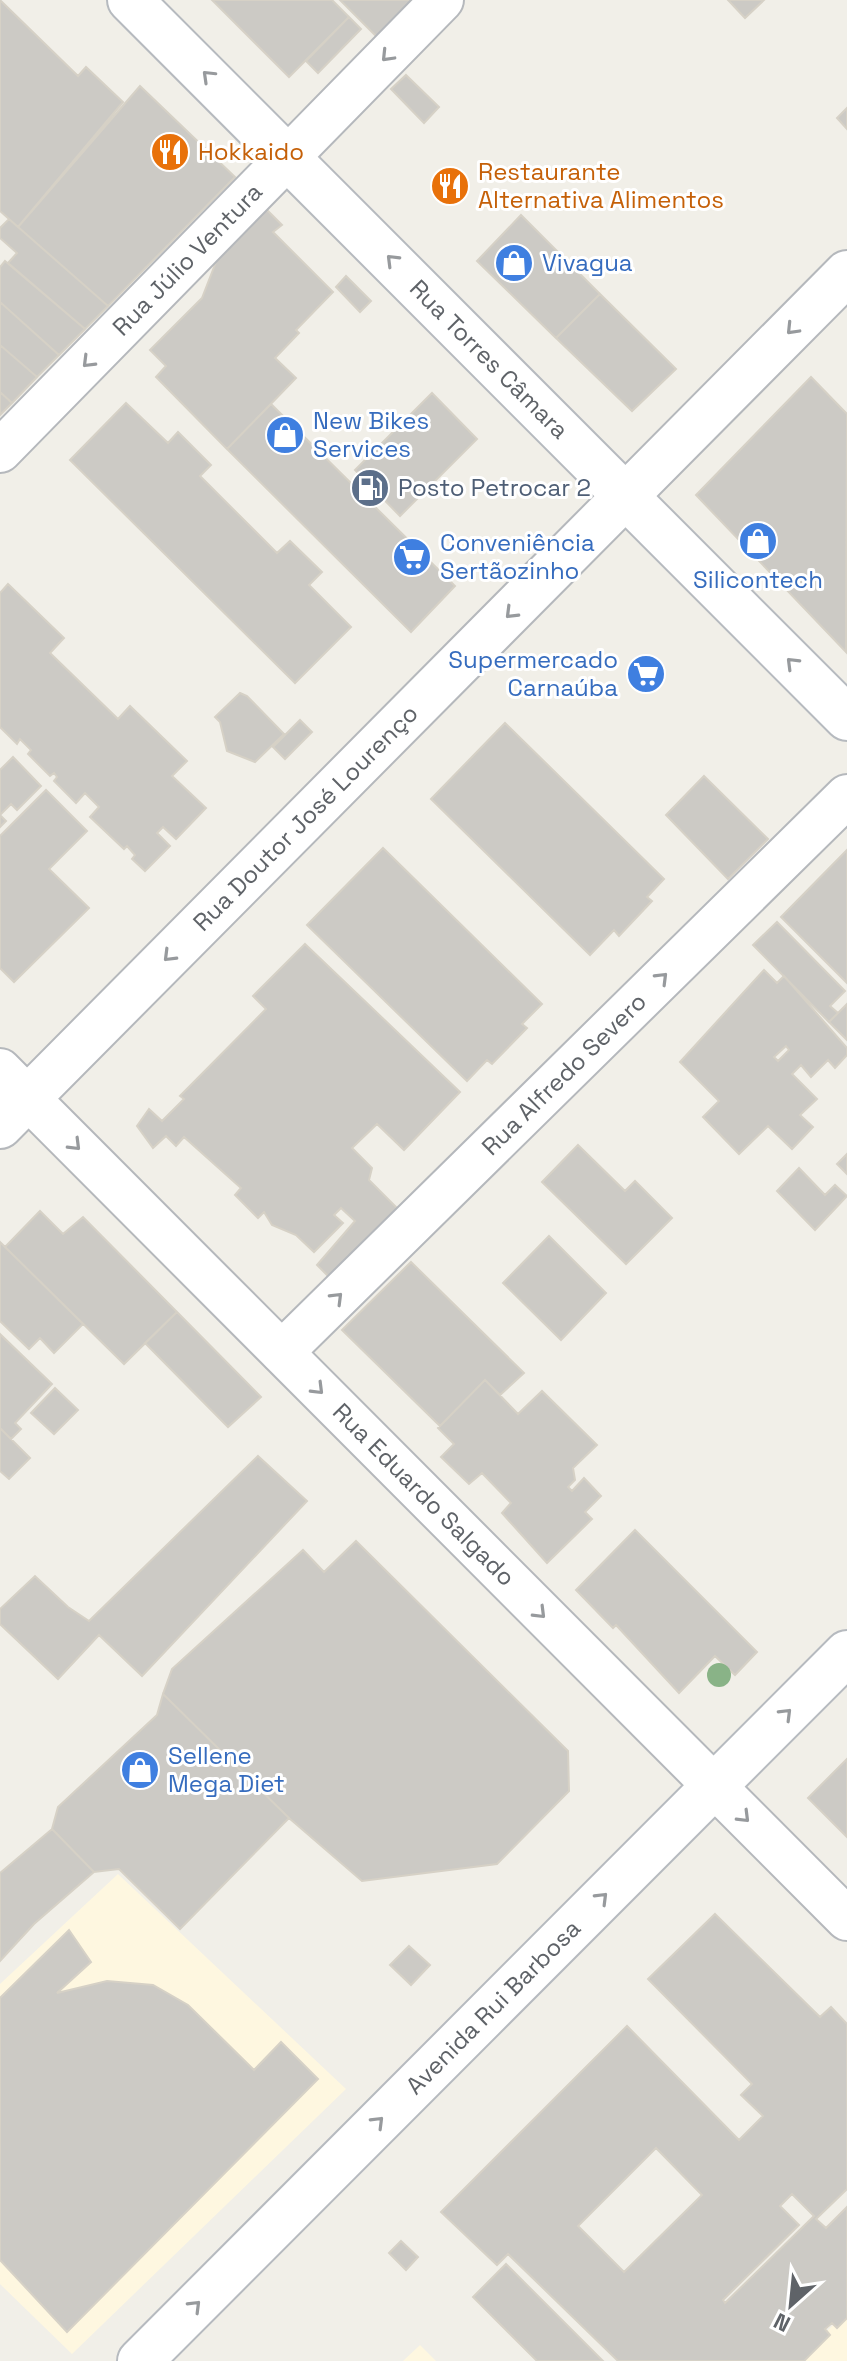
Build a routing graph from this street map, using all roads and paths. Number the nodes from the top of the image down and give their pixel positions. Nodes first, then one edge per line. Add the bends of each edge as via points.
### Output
1 (130, 0) edge
2 (442, 0) edge
3 (290, 156) junction
4 (847, 273) edge
5 (0, 451) edge
6 (627, 497) junction
7 (847, 718) edge
8 (847, 796) edge
9 (9, 1098) edge
10 (282, 1352) junction
11 (847, 1653) edge
12 (713, 1787) junction
13 (847, 1919) edge
14 (140, 2361) edge

3 -> 1 main road, Rua Torres Câmara
2 -> 3 street, Rua Júlio Ventura
3 -> 5 street, Rua Júlio Ventura
6 -> 3 main road, Rua Torres Câmara
4 -> 6 main road, Rua Doutor José Lourenço
7 -> 6 main road, Rua Torres Câmara
6 -> 9 main road, Rua Doutor José Lourenço
10 -> 8 street, Rua Alfredo Severo
9 -> 10 street, Rua Eduardo Salgado
10 -> 12 street, Rua Eduardo Salgado
12 -> 11 main road, Avenida Rui Barbosa
12 -> 13 street, Rua Eduardo Salgado
14 -> 12 main road, Avenida Rui Barbosa

